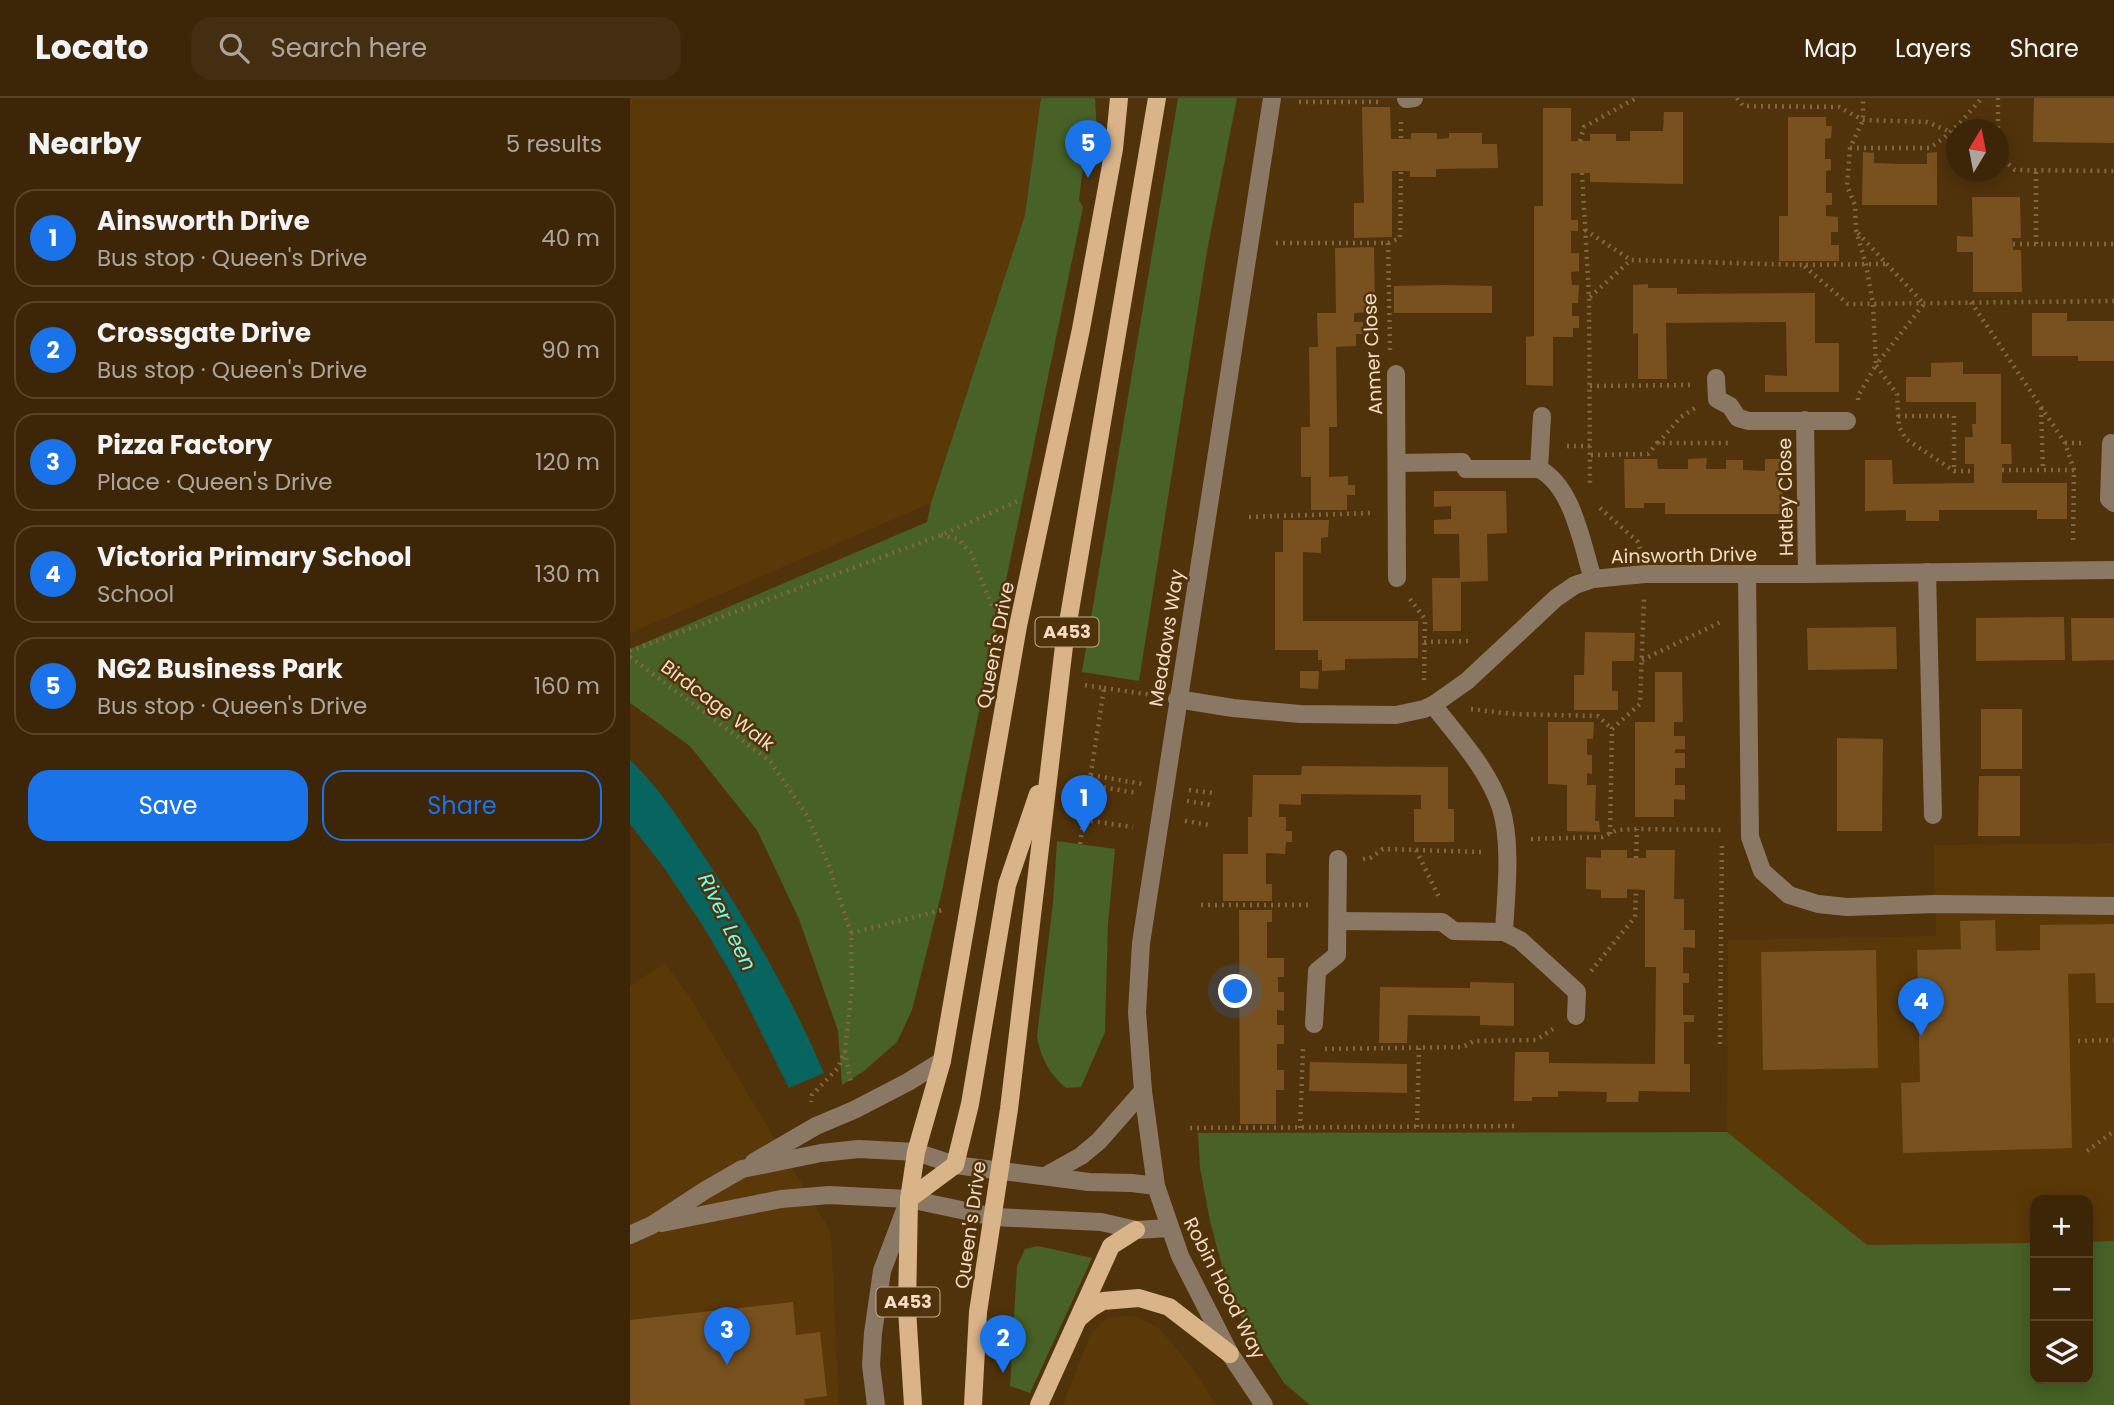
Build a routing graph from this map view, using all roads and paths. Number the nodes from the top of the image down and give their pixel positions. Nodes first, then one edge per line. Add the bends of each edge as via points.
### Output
1 (1119, 98) edge
2 (1157, 98) edge
3 (1272, 98) edge
4 (1636, 98) edge
5 (1737, 98) edge
6 (1863, 98) edge
7 (1982, 98) edge
8 (1998, 98) edge
9 (1410, 99) edge
10 (1299, 102) dead end
11 (1965, 119) edge
12 (1998, 119) edge
13 (1863, 120) junction
14 (1946, 130) edge
15 (1946, 138) edge
16 (1580, 141) dead end
17 (1850, 148) junction
18 (2009, 165) edge
19 (2036, 170) junction
20 (1401, 171) dead end
21 (2114, 171) edge
22 (1583, 173) dead end
23 (1584, 229) junction
24 (1856, 230) junction
25 (1276, 243) dead end
26 (1388, 243) junction
27 (2013, 244) dead end
28 (2036, 244) junction
29 (2114, 244) edge
30 (1631, 260) junction
31 (1885, 264) junction
32 (1803, 265) junction
33 (1866, 265) junction
34 (1590, 297) junction
35 (2114, 301) edge
36 (1971, 302) junction
37 (1873, 304) junction
38 (1924, 304) junction
39 (1876, 365) junction
40 (1396, 374) joint
41 (1590, 386) junction
42 (1716, 387) junction
43 (2041, 407) junction
44 (1542, 416) dead end
45 (1898, 416) junction
46 (1805, 420) junction
47 (1847, 421) joint
48 (1657, 443) junction
49 (1738, 443) dead end
50 (2110, 443) dead end
51 (1591, 455) junction
52 (1397, 463) junction
53 (1539, 469) junction
54 (2002, 470) dead end
55 (2043, 470) junction
56 (2074, 470) junction
57 (1954, 471) junction
58 (1973, 471) dead end
59 (1024, 499) dead end
60 (1590, 499) dead end
61 (2114, 503) edge
62 (1599, 508) dead end
63 (1397, 513) junction
64 (1249, 517) dead end
65 (941, 535) junction
66 (2073, 570) junction
67 (2114, 570) edge
68 (1927, 572) junction
69 (1645, 574) junction
70 (1747, 574) junction
71 (1807, 574) junction
72 (1397, 578) joint
73 (1593, 579) junction
74 (995, 611) dead end
75 (1723, 621) dead end
76 (630, 651) edge
77 (630, 657) edge
78 (1642, 660) junction
79 (1104, 688) dead end
80 (1177, 699) junction
81 (1429, 707) junction
82 (1612, 729) junction
83 (1049, 759) junction
84 (1933, 816) dead end
85 (1084, 820) dead end
86 (1637, 829) junction
87 (1158, 830) junction
88 (1723, 830) dead end
89 (1610, 834) junction
90 (1506, 846) junction
91 (1416, 850) junction
92 (1636, 858) dead end
93 (1338, 859) joint
94 (1636, 890) dead end
95 (1200, 905) dead end
96 (2114, 906) edge
97 (942, 910) dead end
98 (1338, 912) junction
99 (1448, 926) junction
100 (1504, 932) junction
101 (851, 933) junction
102 (1577, 992) junction
103 (1576, 1016) joint
104 (1314, 1024) dead end
105 (2114, 1040) edge
106 (2078, 1041) dead end
107 (1419, 1048) junction
108 (942, 1061) junction
109 (1143, 1091) junction
110 (816, 1126) junction
111 (1515, 1126) dead end
112 (1418, 1127) junction
113 (1189, 1128) dead end
114 (1300, 1128) junction
115 (2114, 1131) edge
116 (916, 1152) junction
117 (2087, 1152) dead end
118 (955, 1166) junction
119 (742, 1169) junction
120 (999, 1170) junction
121 (1045, 1176) junction
122 (1156, 1186) junction
123 (909, 1199) junction
124 (994, 1217) junction
125 (652, 1225) junction
126 (1169, 1228) junction
127 (1136, 1230) junction
128 (630, 1235) edge
129 (1076, 1321) junction
130 (1230, 1354) junction
131 (876, 1405) edge
132 (913, 1405) edge
133 (973, 1405) edge
134 (1039, 1405) edge
135 (1264, 1405) edge

1 - 108 main road, Queen's Drive / A453 via 1081,329 1018,626
2 - 83 main road, Queen's Drive / A453
3 - 80 street, Meadows Way
4 - 16 path via 1584,127
5 - 13 path via 1743,106 1839,107
6 - 13 path
7 - 11 path
8 - 12 path
9 - 10 path
13 - 14 path via 1927,122
13 - 17 path
15 - 17 path via 1929,148
17 - 24 path via 1847,186 1855,205
18 - 19 path via 2015,170
19 - 21 path
19 - 28 path
20 - 26 path via 1400,238
22 - 23 path
23 - 30 path
23 - 34 path
24 - 31 path
24 - 33 path
25 - 26 path
26 - 40 path, Anmer Close via 1390,367
27 - 28 path
28 - 29 path
30 - 32 path
30 - 34 path
31 - 33 path
31 - 38 path
32 - 33 path
32 - 37 path via 1848,304
33 - 37 path
34 - 41 path
35 - 36 path
36 - 38 path
36 - 43 path
37 - 38 path
37 - 39 path
38 - 39 path
39 - 45 path via 1897,394
39 - 47 path via 1858,396 1857,421
40 - 52 street, Anmer Close
41 - 42 path
41 - 51 path
42 - 46 street, Hatley Close via 1738,418
42 - 48 path
43 - 55 path
43 - 56 path via 2065,443
44 - 53 street
45 - 57 path via 1906,439
45 - 57 path via 1954,416
46 - 47 street, Hatley Close
46 - 71 street, Hatley Close
48 - 49 path
48 - 51 path via 1648,454
50 - 61 street via 2109,499
51 - 60 path
52 - 53 street via 1462,462 1466,469
52 - 63 street, Anmer Close
53 - 73 street via 1566,496
54 - 55 path
55 - 56 path
56 - 66 path
57 - 58 path
59 - 65 path, Birdcage Walk
62 - 69 path via 1638,542
63 - 64 path
63 - 72 street, Anmer Close
65 - 74 path via 958,540 971,552
65 - 76 path, Birdcage Walk
66 - 67 street, Ainsworth Drive
66 - 68 street, Ainsworth Drive
68 - 71 street, Ainsworth Drive
68 - 84 street
69 - 70 street, Ainsworth Drive
69 - 73 street, Ainsworth Drive
69 - 78 path
70 - 71 street, Ainsworth Drive
70 - 96 street via 1750,836 1762,871 1789,895 1847,907
72 - 81 path via 1425,619
73 - 81 street, Ainsworth Drive via 1556,598 1475,674
75 - 78 path
77 - 101 path, Birdcage Walk via 770,761 808,817
78 - 82 path via 1640,704
79 - 80 path
80 - 81 street, Ainsworth Drive via 1300,714 1396,715
80 - 87 street, Meadows Way
81 - 82 path via 1598,716
81 - 90 street via 1486,775 1501,808
82 - 89 path
83 - 118 main road, Queen's Drive / A453 via 1007,886
83 - 120 main road, Queen's Drive / A453
85 - 87 path
86 - 88 path
86 - 89 path
86 - 92 path
87 - 109 street, Meadows Way via 1141,943 1137,1012
89 - 90 path
90 - 91 path
90 - 100 street
91 - 93 path via 1383,849 1370,858
91 - 99 path
93 - 98 street
94 - 102 path via 1635,917
95 - 98 path
97 - 101 path
98 - 99 street
98 - 104 street via 1337,955 1317,971
99 - 100 street
100 - 102 street via 1520,940
101 - 110 path, Birdcage Walk via 852,988 845,1050 838,1069 812,1095
102 - 103 street
103 - 107 path via 1536,1040
105 - 106 path
107 - 112 path
107 - 114 path via 1303,1049
108 - 110 street
108 - 116 main road, Queen's Drive / A453
109 - 121 street via 1099,1141
109 - 122 street, Meadows Way
110 - 119 street
111 - 112 path
112 - 114 path
113 - 114 path
115 - 117 path
116 - 118 street
116 - 119 street via 846,1150
116 - 123 main road, Queen's Drive / A453
118 - 120 street
118 - 123 main road, Queen's Drive
119 - 125 street
120 - 121 street
120 - 124 main road, Queen's Drive / A453
121 - 122 street
122 - 126 street, Robin Hood Way
123 - 124 street
123 - 125 street via 829,1195 781,1199
123 - 131 street, Queen's Drive via 881,1272 871,1366
123 - 132 main road, Queen's Drive / A453 via 908,1333
124 - 127 street via 1101,1222
124 - 133 main road, Queen's Drive / A453 via 978,1311
125 - 128 street
126 - 127 street
126 - 130 street, Robin Hood Way
127 - 129 main road via 1111,1246
129 - 130 main road via 1103,1301 1139,1298 1169,1307
129 - 134 main road
130 - 135 street, Robin Hood Way

